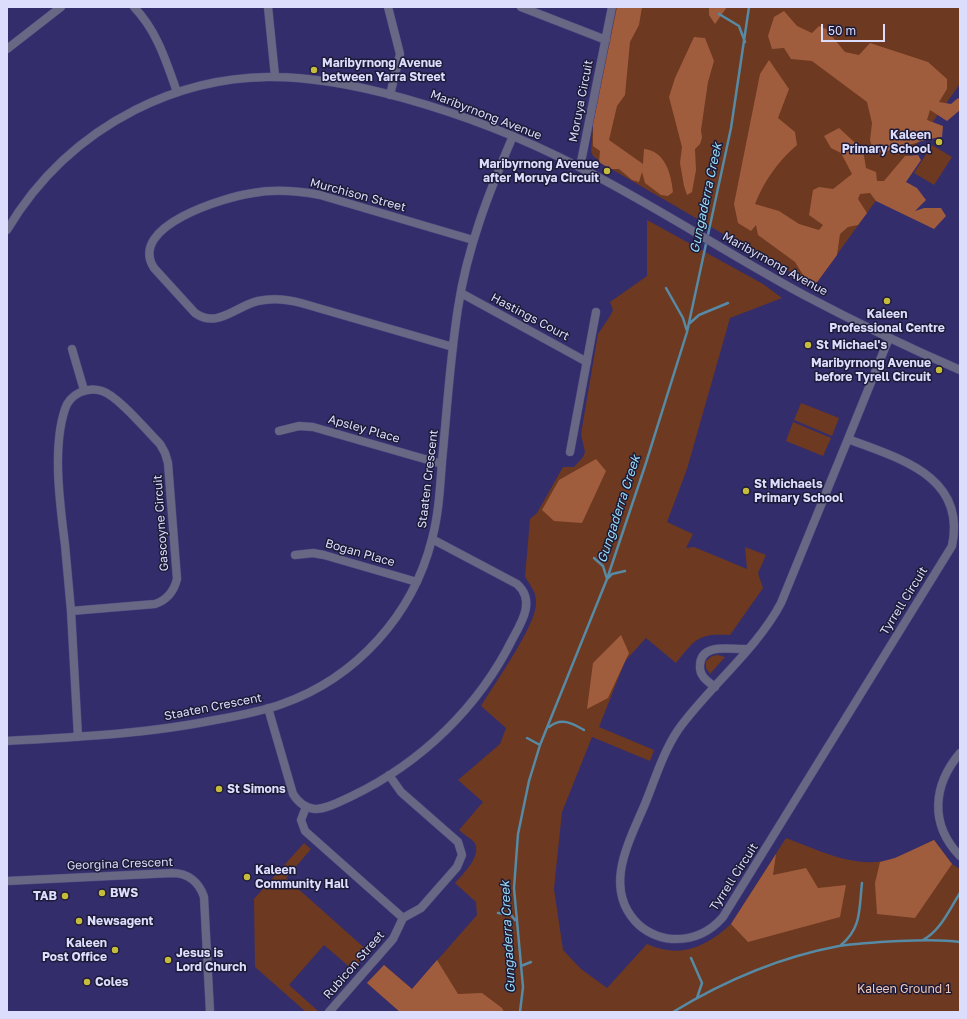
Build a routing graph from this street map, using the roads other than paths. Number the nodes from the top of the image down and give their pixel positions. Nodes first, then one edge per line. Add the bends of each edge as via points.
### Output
1 (61, 7) edge
2 (134, 7) edge
3 (268, 7) edge
4 (388, 7) edge
5 (521, 7) edge
6 (612, 7) edge
7 (606, 40) junction
8 (7, 49) edge
9 (275, 76) junction
10 (177, 92) junction
11 (390, 95) junction
12 (513, 136) junction
13 (580, 168) junction
14 (7, 230) edge
15 (473, 240) junction
16 (460, 293) junction
17 (596, 312) dead end
18 (889, 338) junction
19 (453, 347) junction
20 (72, 349) dead end
21 (587, 362) junction
22 (960, 370) edge
23 (84, 390) junction
24 (279, 431) dead end
25 (848, 439) junction
26 (570, 452) dead end
27 (442, 464) junction
28 (432, 538) junction
29 (295, 555) dead end
30 (417, 582) junction
31 (71, 611) junction
32 (747, 649) junction
33 (715, 687) junction
34 (268, 708) junction
35 (78, 737) junction
36 (7, 741) edge
37 (960, 753) edge
38 (389, 775) junction
39 (306, 807) junction
40 (960, 856) edge
41 (7, 881) edge
42 (403, 918) junction
43 (331, 1011) edge
44 (210, 1012) edge

1 - 8 street
2 - 10 street via 151,28 160,45
3 - 9 street
4 - 11 street via 400,54
5 - 7 street
6 - 7 street, Moruya Circuit
7 - 13 street, Moruya Circuit
9 - 10 street, Maribyrnong Avenue via 225,80
9 - 11 street, Maribyrnong Avenue via 324,80
10 - 14 street, Maribyrnong Avenue via 128,113 83,142 44,179
11 - 12 street, Maribyrnong Avenue via 440,109
12 - 13 street, Maribyrnong Avenue
12 - 15 street, Staaten Crescent
13 - 18 street, Maribyrnong Avenue via 805,295
15 - 16 street, Staaten Crescent
15 - 19 street, Murchison Street via 320,195 268,191 228,198 192,212 159,233 150,248 150,261 154,268 195,313 203,318 220,319 250,303 284,299
16 - 19 street, Staaten Crescent
16 - 21 street, Hastings Court
17 - 21 street
18 - 22 street, Maribyrnong Avenue
18 - 25 street, Tyrrell Circuit
19 - 27 street, Staaten Crescent
20 - 23 street
21 - 26 street
23 - 31 street via 73,397 65,408 59,456 59,494
23 - 31 street, Gascoyne Circuit via 98,390 110,395 160,444 165,453 177,579 172,593 155,604
24 - 27 street, Apsley Place via 299,426 313,427
25 - 32 street, Tyrrell Circuit via 781,604 772,620
25 - 33 street, Tyrrell Circuit via 920,468 938,479 948,490 954,504 957,518 954,540 728,911 706,932 688,938 669,938 648,931 631,916 621,896 620,873 623,858 669,746 682,726
27 - 28 street, Staaten Crescent via 437,516
28 - 30 street, Staaten Crescent
28 - 38 street via 517,584 526,597 526,610 501,661 470,705 432,743
29 - 30 street, Bogan Place via 324,554
30 - 34 street, Staaten Crescent via 393,622 362,656 338,676 311,691
31 - 35 street
32 - 33 street, Tyrrell Circuit
32 - 33 street via 718,649 707,651 703,655 700,666 702,675
34 - 35 street, Staaten Crescent via 170,728
34 - 39 street via 293,794
35 - 36 street, Staaten Crescent
37 - 40 street via 942,781 938,806 943,830 950,845
38 - 39 street via 358,793 325,807
38 - 42 street via 398,789 456,840 462,851 462,858 457,867 419,910
39 - 42 street via 302,820 305,831
41 - 44 street, Georgina Crescent via 172,873 190,878 198,884 204,897
42 - 43 street, Rubicon Street via 393,939

